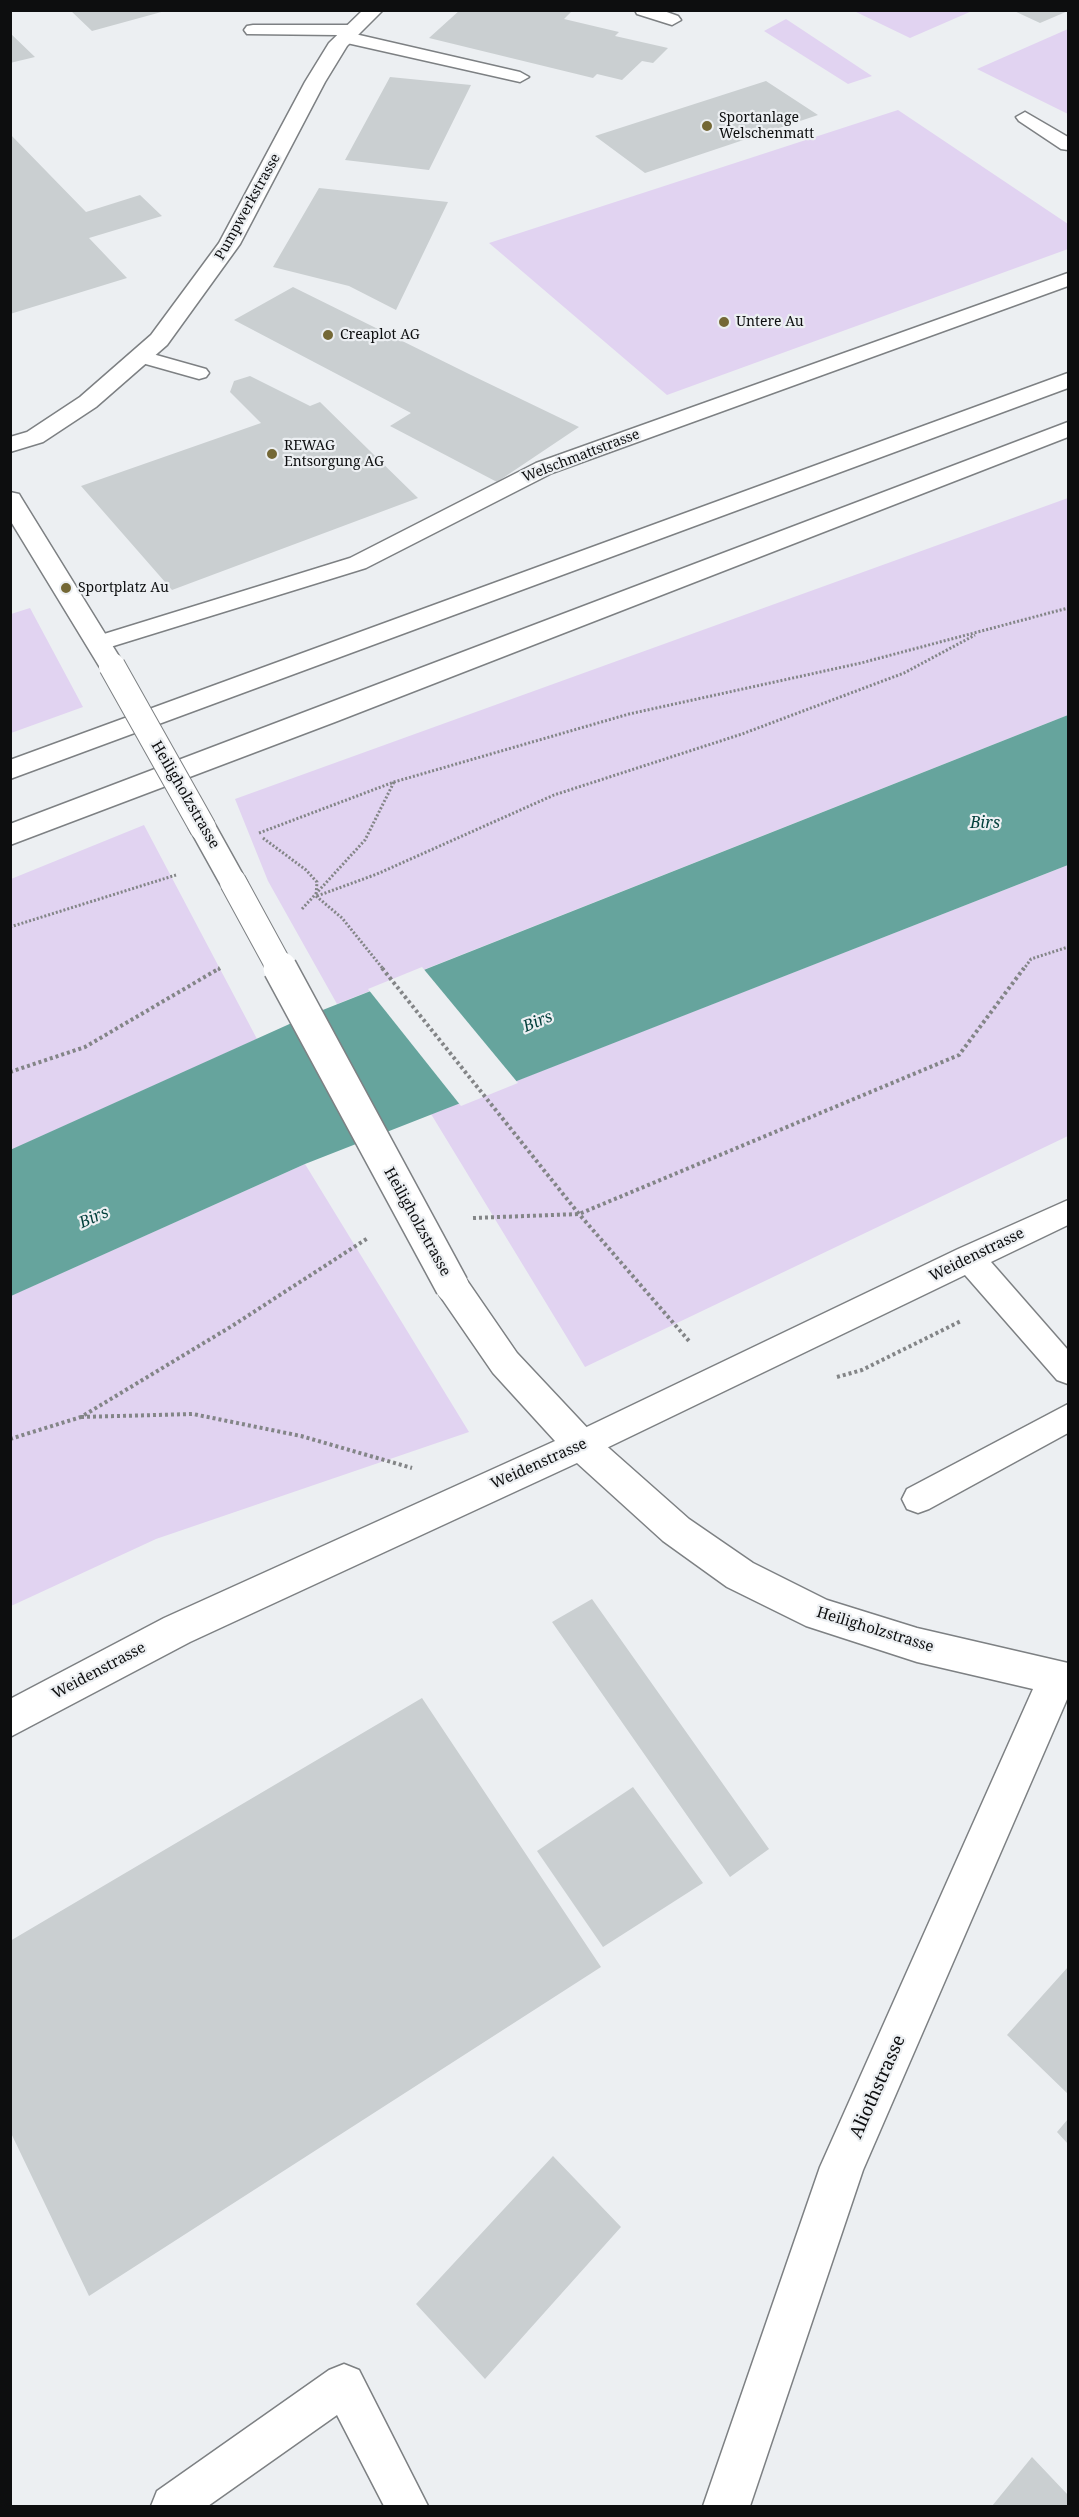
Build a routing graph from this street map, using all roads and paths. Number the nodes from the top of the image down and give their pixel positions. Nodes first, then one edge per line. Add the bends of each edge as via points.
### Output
1 (374, 10) edge
2 (643, 10) edge
3 (672, 20) dead end
4 (252, 30) dead end
5 (348, 34) junction
6 (520, 77) dead end
7 (1025, 117) dead end
8 (1068, 145) edge
9 (1068, 279) edge
10 (142, 357) junction
11 (199, 373) dead end
12 (1068, 380) edge
13 (1068, 429) edge
14 (10, 445) edge
15 (14, 509) edge
16 (1068, 608) edge
17 (982, 631) junction
18 (105, 655) junction
19 (10, 770) edge
20 (394, 782) junction
21 (10, 835) edge
22 (228, 871) junction
23 (316, 896) junction
24 (10, 927) edge
25 (1068, 947) edge
26 (221, 968) dead end
27 (10, 1072) edge
28 (1068, 1212) edge
29 (579, 1214) junction
30 (466, 1218) dead end
31 (368, 1238) dead end
32 (969, 1258) junction
33 (1068, 1371) edge
34 (720, 1377) junction
35 (81, 1417) junction
36 (1068, 1418) edge
37 (10, 1439) edge
38 (581, 1445) junction
39 (484, 1488) junction
40 (918, 1499) dead end
41 (1063, 1679) edge
42 (10, 1719) edge
43 (172, 2506) edge
44 (406, 2506) edge
45 (727, 2506) edge

1 - 5 main road, Pumpwerkstrasse
2 - 3 lane
4 - 5 lane
5 - 6 lane
5 - 10 main road, Pumpwerkstrasse via 315,82 230,244 184,309
7 - 8 lane
9 - 18 lane, Welschmattstrasse via 544,468 358,562
10 - 11 lane
10 - 14 main road, Pumpwerkstrasse via 87,402 35,437
12 - 19 main road
13 - 21 main road
15 - 18 main road, Heiligholzstrasse
16 - 17 path
17 - 20 path via 861,663 629,714
17 - 23 path via 904,673 742,734 554,795 377,874
18 - 22 main road, Heiligholzstrasse, bridge
20 - 23 path via 365,840
20 - 23 path via 257,834 306,870 317,882
22 - 24 path
22 - 38 main road, Heiligholzstrasse, bridge via 452,1287 505,1363
23 - 29 path via 342,918
25 - 29 path via 1031,959 959,1054
26 - 27 path via 85,1047
28 - 32 lane, Weidenstrasse
29 - 30 path
29 - 34 path
31 - 35 path
32 - 33 lane
32 - 34 lane, Weidenstrasse
34 - 38 lane, Weidenstrasse
35 - 37 path
35 - 39 path via 193,1414 301,1436
36 - 40 lane
38 - 39 main road, Weidenstrasse
38 - 41 main road, Heiligholzstrasse via 685,1537 740,1575 819,1614 917,1645
39 - 42 main road, Weidenstrasse via 177,1630
41 - 45 main road, Aliothstrasse via 842,2167
43 - 44 lane via 344,2385

